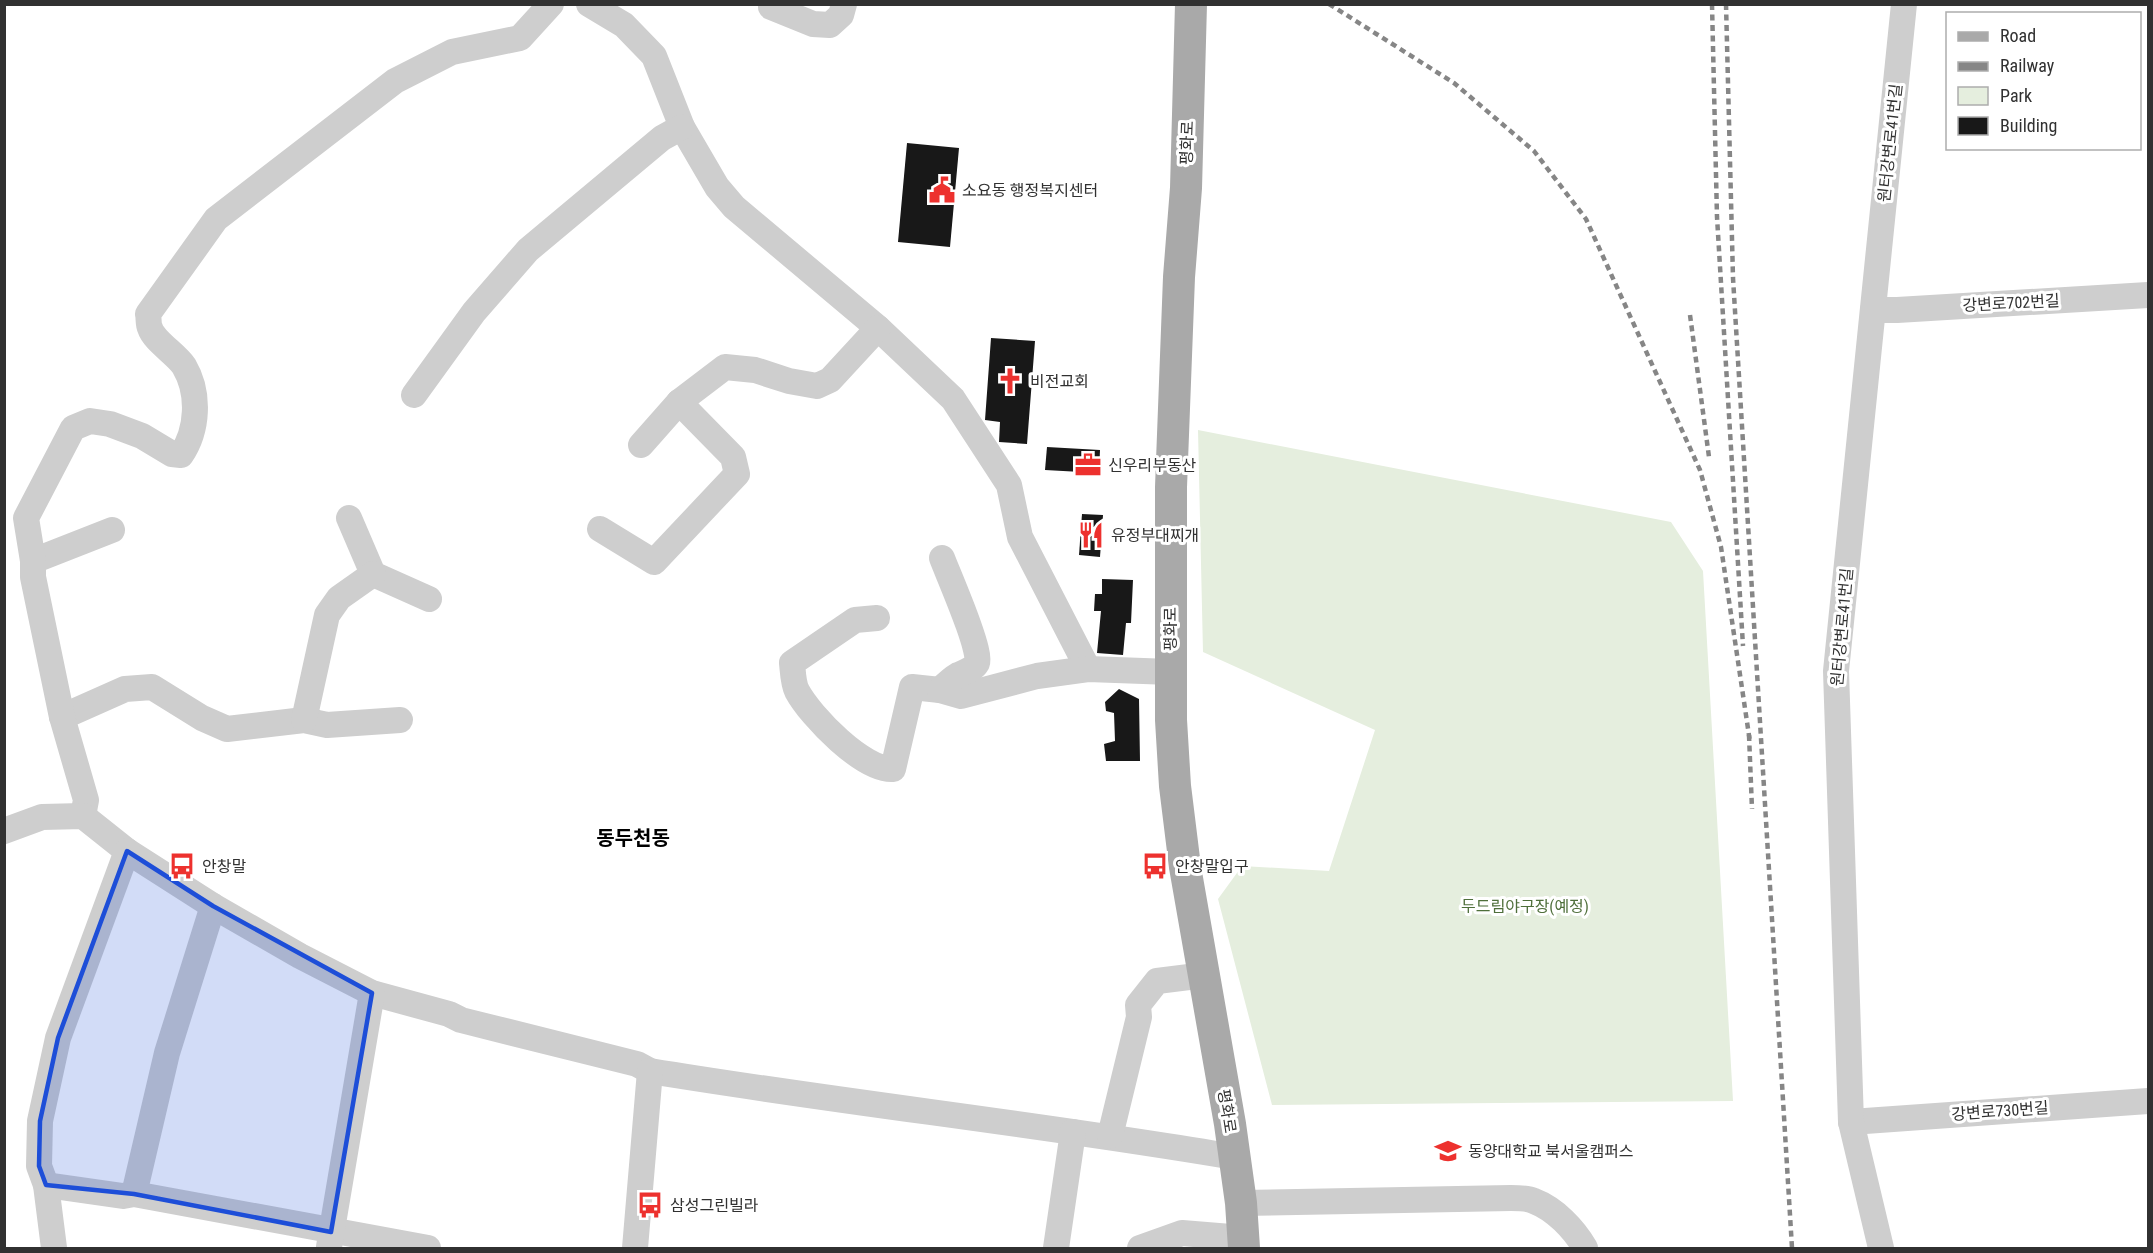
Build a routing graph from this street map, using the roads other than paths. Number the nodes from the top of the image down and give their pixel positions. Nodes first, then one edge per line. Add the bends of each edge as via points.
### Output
1 (551, 4) edge
2 (589, 4) edge
3 (844, 4) edge
4 (1191, 4) edge
5 (1904, 4) edge
6 (771, 7) dead end
7 (681, 127) junction
8 (2148, 295) edge
9 (1873, 310) junction
10 (878, 328) junction
11 (414, 395) dead end
12 (679, 402) junction
13 (641, 445) dead end
14 (349, 518) dead end
15 (600, 529) dead end
16 (112, 530) dead end
17 (942, 558) dead end
18 (33, 561) junction
19 (373, 574) junction
20 (429, 599) dead end
21 (877, 618) dead end
22 (1088, 669) junction
23 (1171, 672) junction
24 (940, 690) junction
25 (62, 717) junction
26 (304, 720) junction
27 (400, 720) dead end
28 (83, 816) junction
29 (4, 831) edge
30 (127, 851) junction
31 (213, 906) junction
32 (1205, 975) junction
33 (372, 993) junction
34 (650, 1071) junction
35 (2148, 1101) edge
36 (1851, 1122) junction
37 (1073, 1132) junction
38 (1110, 1136) junction
39 (1234, 1157) junction
40 (46, 1185) junction
41 (134, 1194) junction
42 (1241, 1203) junction
43 (330, 1240) edge
44 (1244, 1243) edge
45 (54, 1248) edge
46 (429, 1248) edge
47 (635, 1248) edge
48 (1056, 1248) edge
49 (1140, 1248) edge
50 (1585, 1248) edge
51 (1881, 1248) edge

1 - 18 street via 520,38 452,52 395,81 216,219 148,314 150,329 183,366 192,386 195,411 189,443 181,455 171,454 142,436 110,424 90,421 74,428 26,518
2 - 7 street via 624,25 654,56
3 - 6 street via 842,15 830,25 813,24
4 - 23 main road, 평화로 via 1171,486
5 - 9 street, 원터강변로41번길
7 - 10 street via 717,187 734,207
7 - 11 street via 662,138 528,250 474,312
8 - 9 street, 강변로702번길
9 - 36 street, 원터강변로41번길 via 1836,671
10 - 12 street via 830,380 817,386 755,370 725,368
10 - 22 street via 953,399 1009,485 1020,537
12 - 13 street
12 - 15 street via 732,457 737,474 654,562
14 - 19 street
16 - 18 street
17 - 24 street via 978,659 969,671
18 - 25 street
19 - 20 street
19 - 26 street via 339,598 327,615
21 - 24 street via 855,620 792,663 796,690 815,717 858,757 884,770 893,770 912,687
22 - 23 street
22 - 24 street via 1037,676 961,696
23 - 32 main road, 평화로 via 1175,786
25 - 26 street via 125,688 152,687 227,729
25 - 28 street via 86,800
26 - 27 street via 327,725
28 - 29 street via 42,817
28 - 30 street
30 - 31 street
30 - 40 street via 58,1038 40,1121 39,1166
31 - 33 street
31 - 41 street via 167,1053
32 - 38 street via 1157,981 1138,1005 1139,1017
32 - 39 main road, 평화로
33 - 34 street via 461,1020 637,1064
33 - 43 street
34 - 37 street
34 - 47 street
35 - 36 street, 강변로730번길
36 - 51 street, 원터강변로41번길
37 - 38 street
37 - 48 street
38 - 39 street
39 - 42 main road, 평화로
40 - 41 street via 123,1196
40 - 45 street
41 - 43 street
42 - 44 main road, 평화로
42 - 50 street via 1533,1200 1565,1223
43 - 46 street
44 - 49 street via 1182,1233

